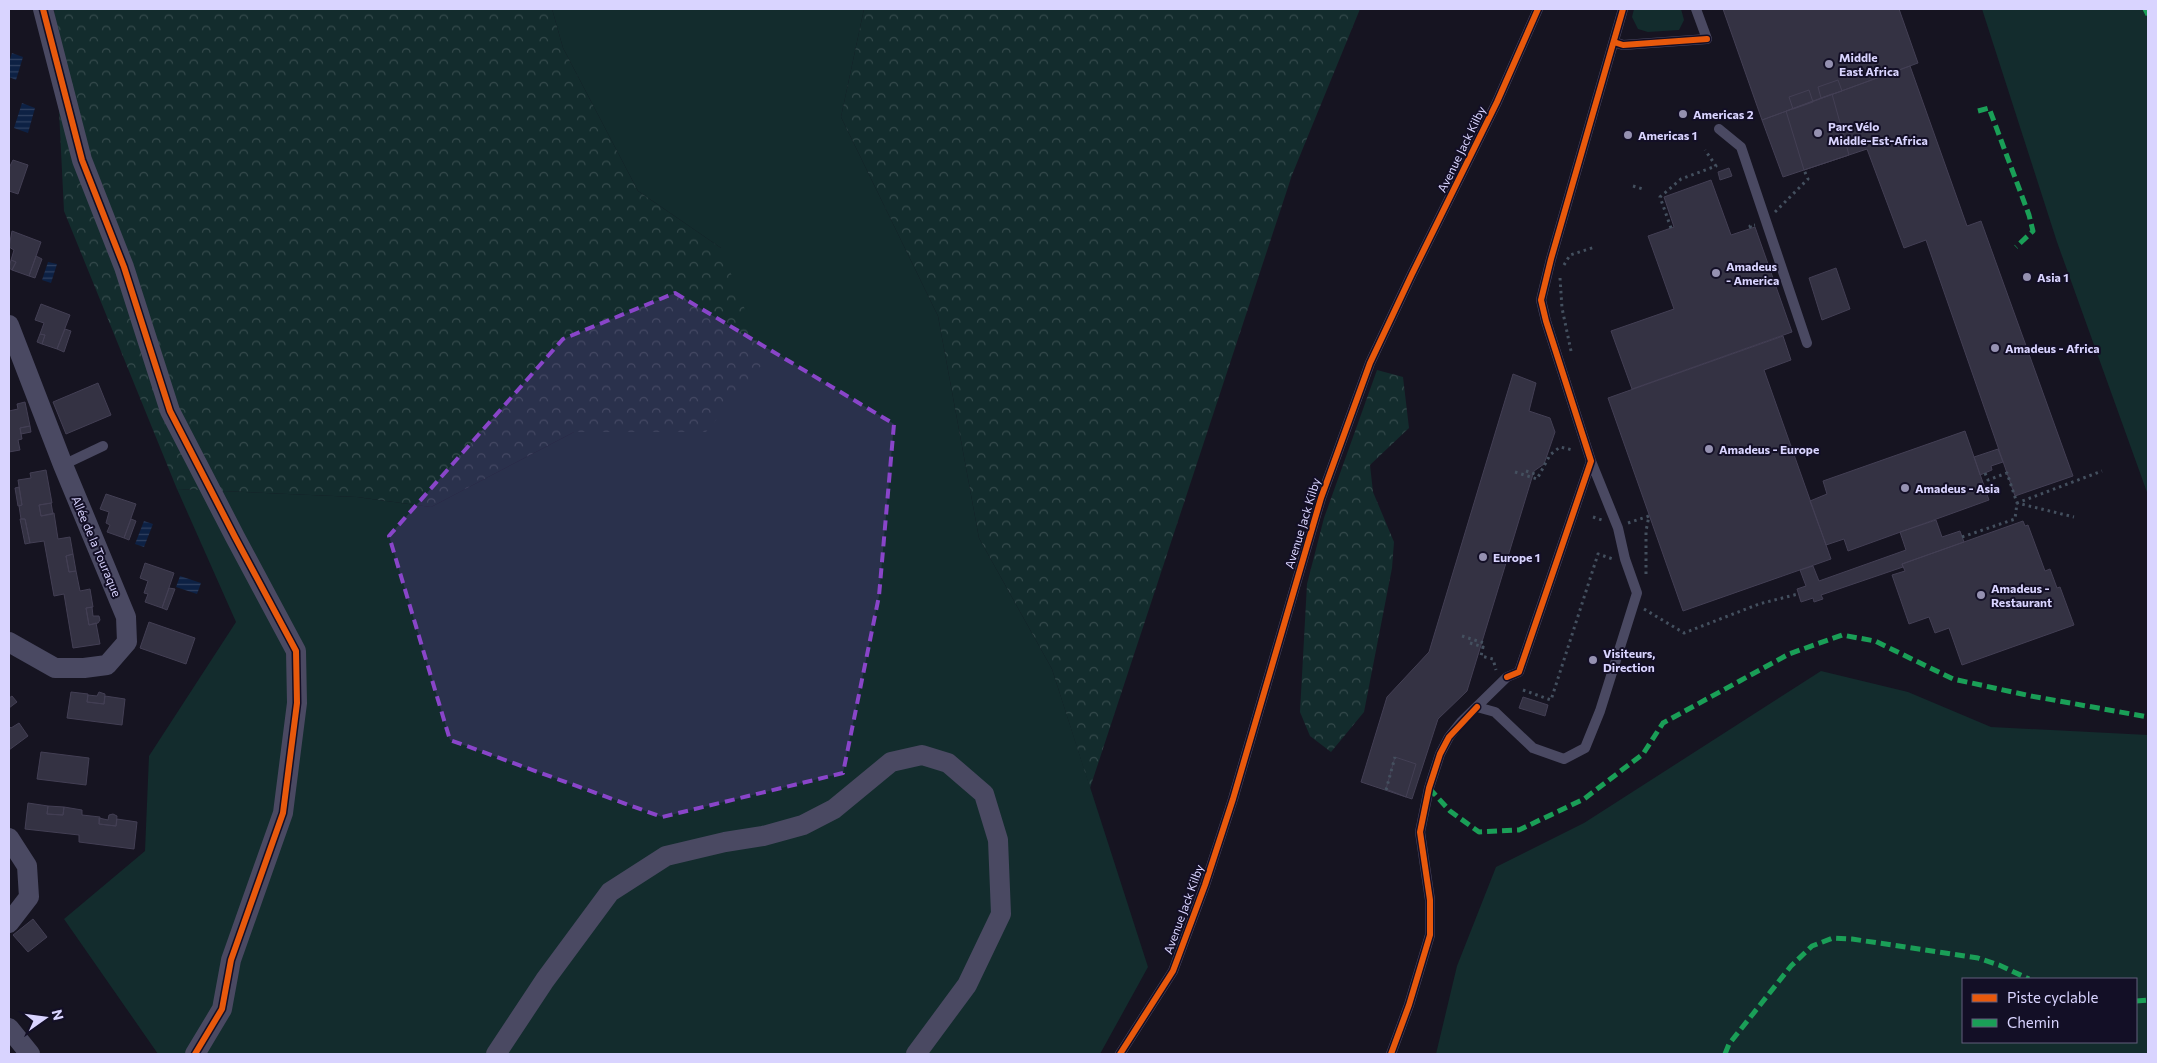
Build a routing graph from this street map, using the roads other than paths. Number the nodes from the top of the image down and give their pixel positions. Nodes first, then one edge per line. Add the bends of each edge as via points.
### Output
1 (43, 9) edge
2 (1538, 9) edge
3 (1623, 9) edge
4 (1696, 9) edge
5 (1614, 42) junction
6 (1719, 129) dead end
7 (9, 325) edge
8 (1807, 343) dead end
9 (104, 446) dead end
10 (1592, 461) junction
11 (63, 465) junction
12 (9, 642) edge
13 (1477, 707) junction
14 (9, 838) edge
15 (9, 923) edge
16 (9, 1028) edge
17 (30, 1054) edge
18 (194, 1054) edge
19 (496, 1054) edge
20 (916, 1054) edge
21 (1120, 1054) edge
22 (1391, 1054) edge

1 - 18 street via 82,160 124,267 170,411 296,651 297,703 283,813 231,960 222,1009
2 - 21 lane, Avenue Jack Kilby via 1497,102 1370,363 1321,498 1205,885 1173,972
3 - 5 lane
4 - 5 lane via 1707,39 1623,45
5 - 10 lane via 1541,300
6 - 8 lane via 1741,146
7 - 11 street, Allée de la Touraque
9 - 11 lane
10 - 13 lane via 1519,672 1507,677
10 - 13 lane via 1618,528 1636,593 1600,712 1585,748 1564,759 1533,748 1496,712
11 - 12 street, Allée de la Touraque via 126,617 127,642 107,665 84,668 55,668
13 - 22 lane via 1449,738 1429,788 1420,832 1430,900 1430,935
14 - 15 street via 27,866 29,897
16 - 17 street
19 - 20 street via 545,980 610,892 666,856 802,825 834,809 891,762 922,755 948,764 984,794 998,840 1001,914 967,985

